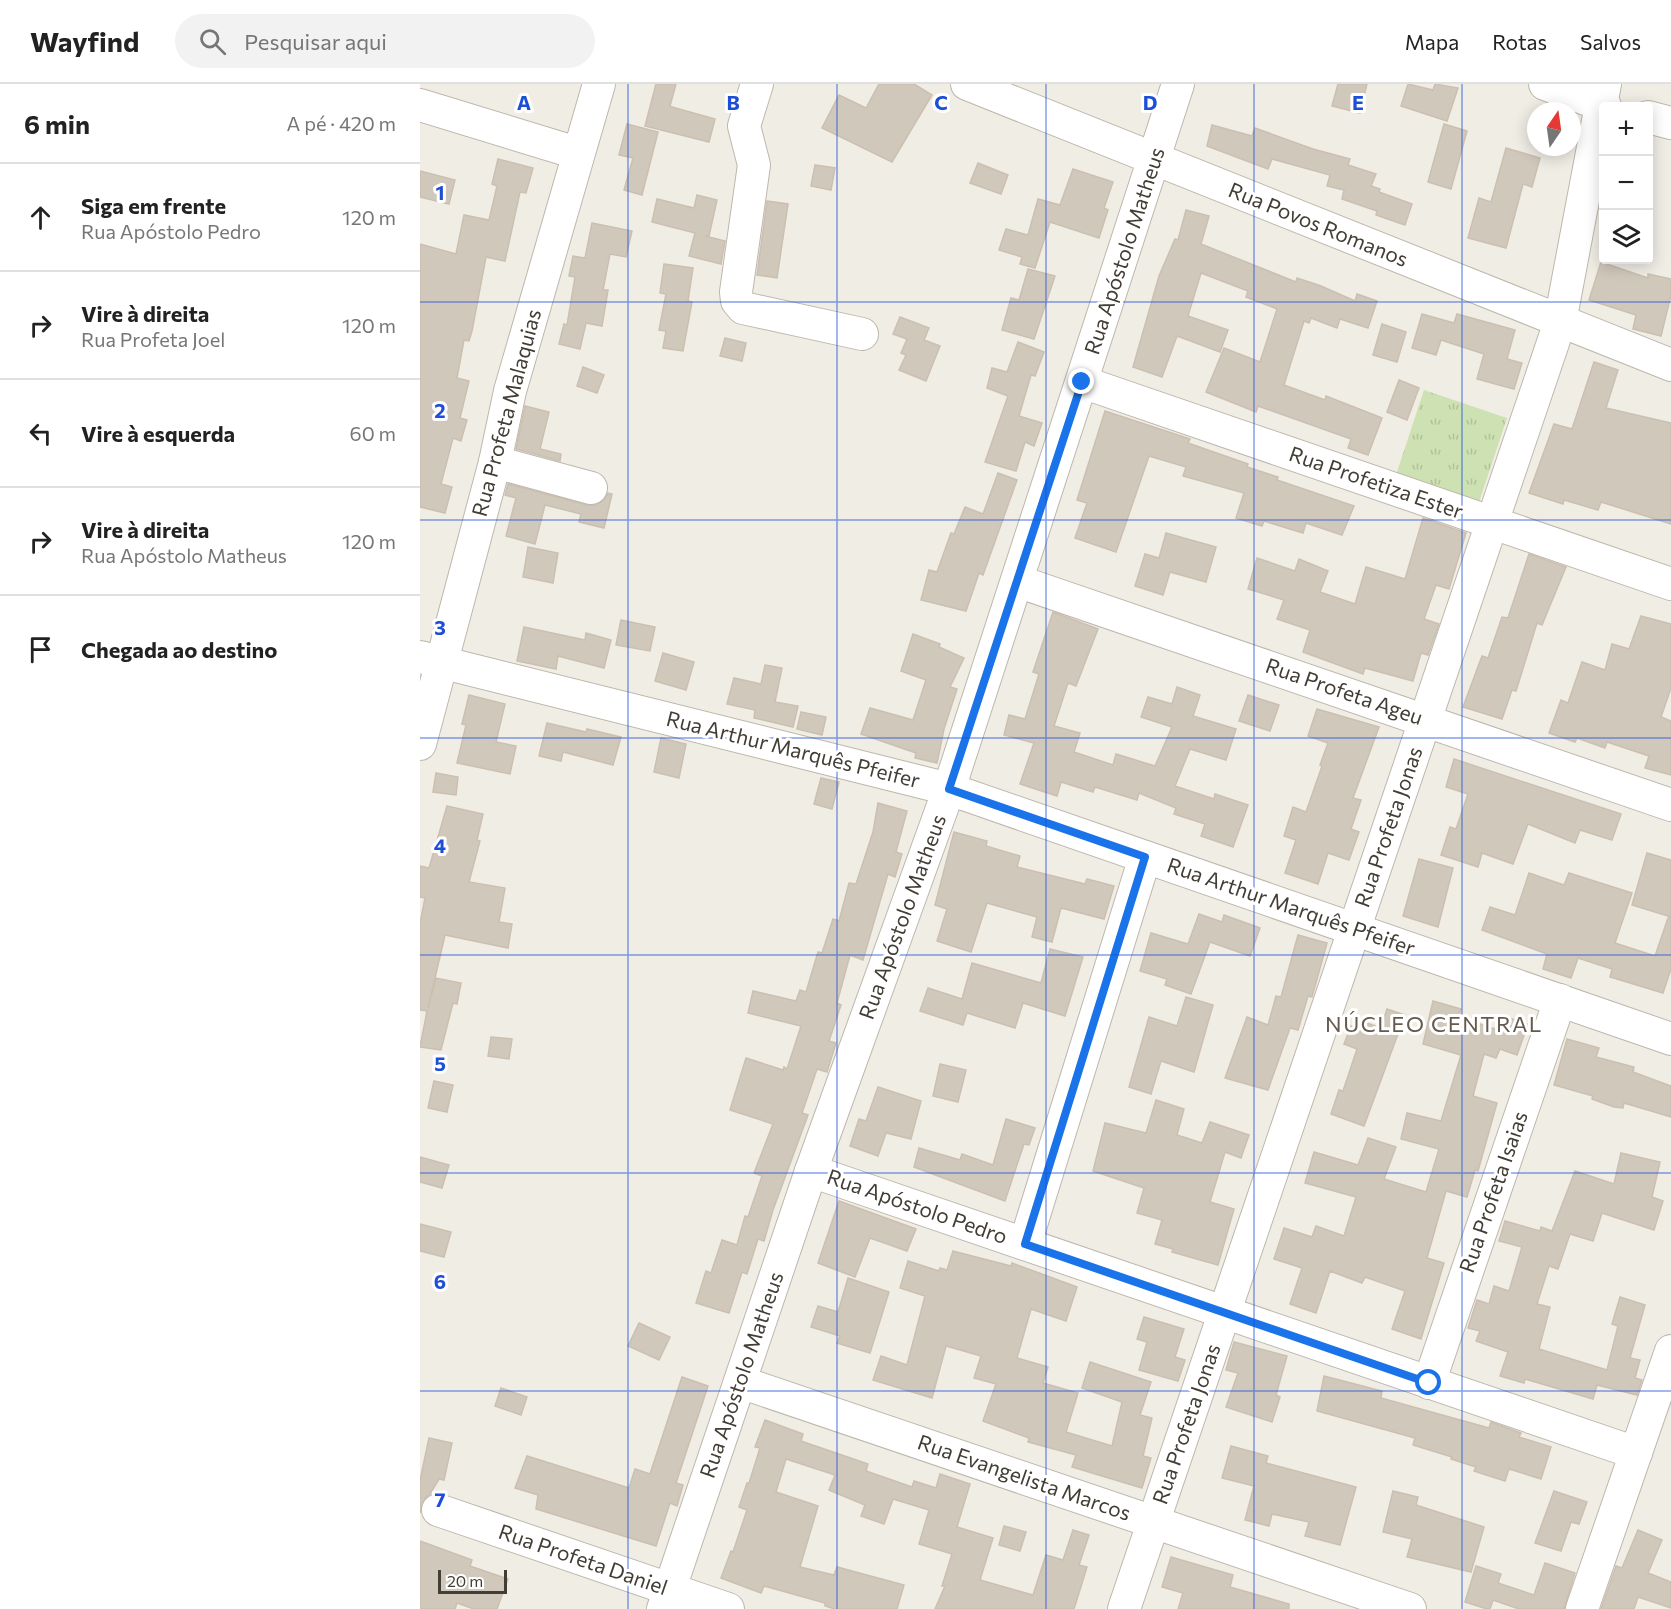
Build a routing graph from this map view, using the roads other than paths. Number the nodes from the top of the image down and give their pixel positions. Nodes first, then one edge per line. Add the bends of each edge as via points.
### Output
1 (599, 84) edge
2 (757, 84) edge
3 (967, 84) edge
4 (1178, 84) edge
5 (1545, 84) edge
6 (1603, 99) edge
7 (420, 105) edge
8 (1653, 118) edge
9 (1671, 123) edge
10 (577, 153) junction
11 (1155, 160) junction
12 (1560, 322) junction
13 (862, 334) dead end
14 (1671, 365) edge
15 (1082, 382) junction
16 (495, 462) junction
17 (591, 488) dead end
18 (1492, 523) junction
19 (1017, 581) junction
20 (1671, 584) edge
21 (430, 659) edge
22 (1425, 720) junction
23 (420, 744) edge
24 (949, 789) junction
25 (1671, 805) edge
26 (1145, 857) junction
27 (1354, 929) junction
28 (1560, 1000) junction
29 (1671, 1039) edge
30 (811, 1171) junction
31 (1025, 1244) junction
32 (1224, 1312) junction
33 (1670, 1355) edge
34 (740, 1382) junction
35 (1429, 1383) junction
36 (1636, 1454) junction
37 (438, 1510) dead end
38 (1153, 1522) junction
39 (667, 1599) edge
40 (728, 1609) edge
41 (1124, 1609) edge
42 (1410, 1609) edge
43 (1581, 1609) edge

1 - 10 street, Rua Profeta Malaquias
2 - 13 street via 744,126 754,165 737,301 743,308
3 - 11 street, Rua Povos Romanos
4 - 11 street, Rua Apóstolo Matheus
5 - 6 street
6 - 12 street, Rua Profeta Jonas
7 - 10 street
8 - 9 street
10 - 16 street, Rua Profeta Malaquias via 510,391
11 - 12 street, Rua Povos Romanos
11 - 15 street, Rua Apóstolo Matheus
12 - 14 street, Rua Povos Romanos
12 - 18 street, Rua Profeta Jonas
15 - 18 street, Rua Profetiza Ester
15 - 19 street, Rua Apóstolo Matheus
16 - 17 street
16 - 21 street, Rua Profeta Malaquias
18 - 20 street, Rua Profetiza Ester
18 - 22 street, Rua Profeta Jonas
19 - 22 street, Rua Profeta Ageu
19 - 24 street, Rua Apóstolo Matheus
21 - 23 street, Rua Profeta Malaquias
21 - 24 street, Rua Arthur Marquês Pfeifer
22 - 25 street, Rua Profeta Ageu
22 - 27 street, Rua Profeta Jonas
24 - 26 street, Rua Arthur Marquês Pfeifer
24 - 30 street, Rua Apóstolo Matheus
26 - 27 street, Rua Arthur Marquês Pfeifer
26 - 31 street
27 - 28 street, Rua Arthur Marquês Pfeifer
27 - 32 street, Rua Profeta Jonas
28 - 29 street, Rua Arthur Marquês Pfeifer
28 - 35 street, Rua Profeta Isaias
30 - 31 street, Rua Apóstolo Pedro
30 - 34 street, Rua Apóstolo Matheus
31 - 32 street, Rua Apóstolo Pedro
32 - 35 street, Rua Apóstolo Pedro
32 - 38 street, Rua Profeta Jonas
33 - 36 street
34 - 38 street, Rua Evangelista Marcos
34 - 39 street, Rua Apóstolo Matheus
35 - 36 street, Rua Apóstolo Pedro
36 - 43 street
37 - 39 street, Rua Profeta Daniel
38 - 41 street, Rua Profeta Jonas
38 - 42 street, Rua Evangelista Marcos
39 - 40 street, Rua Profeta Daniel

